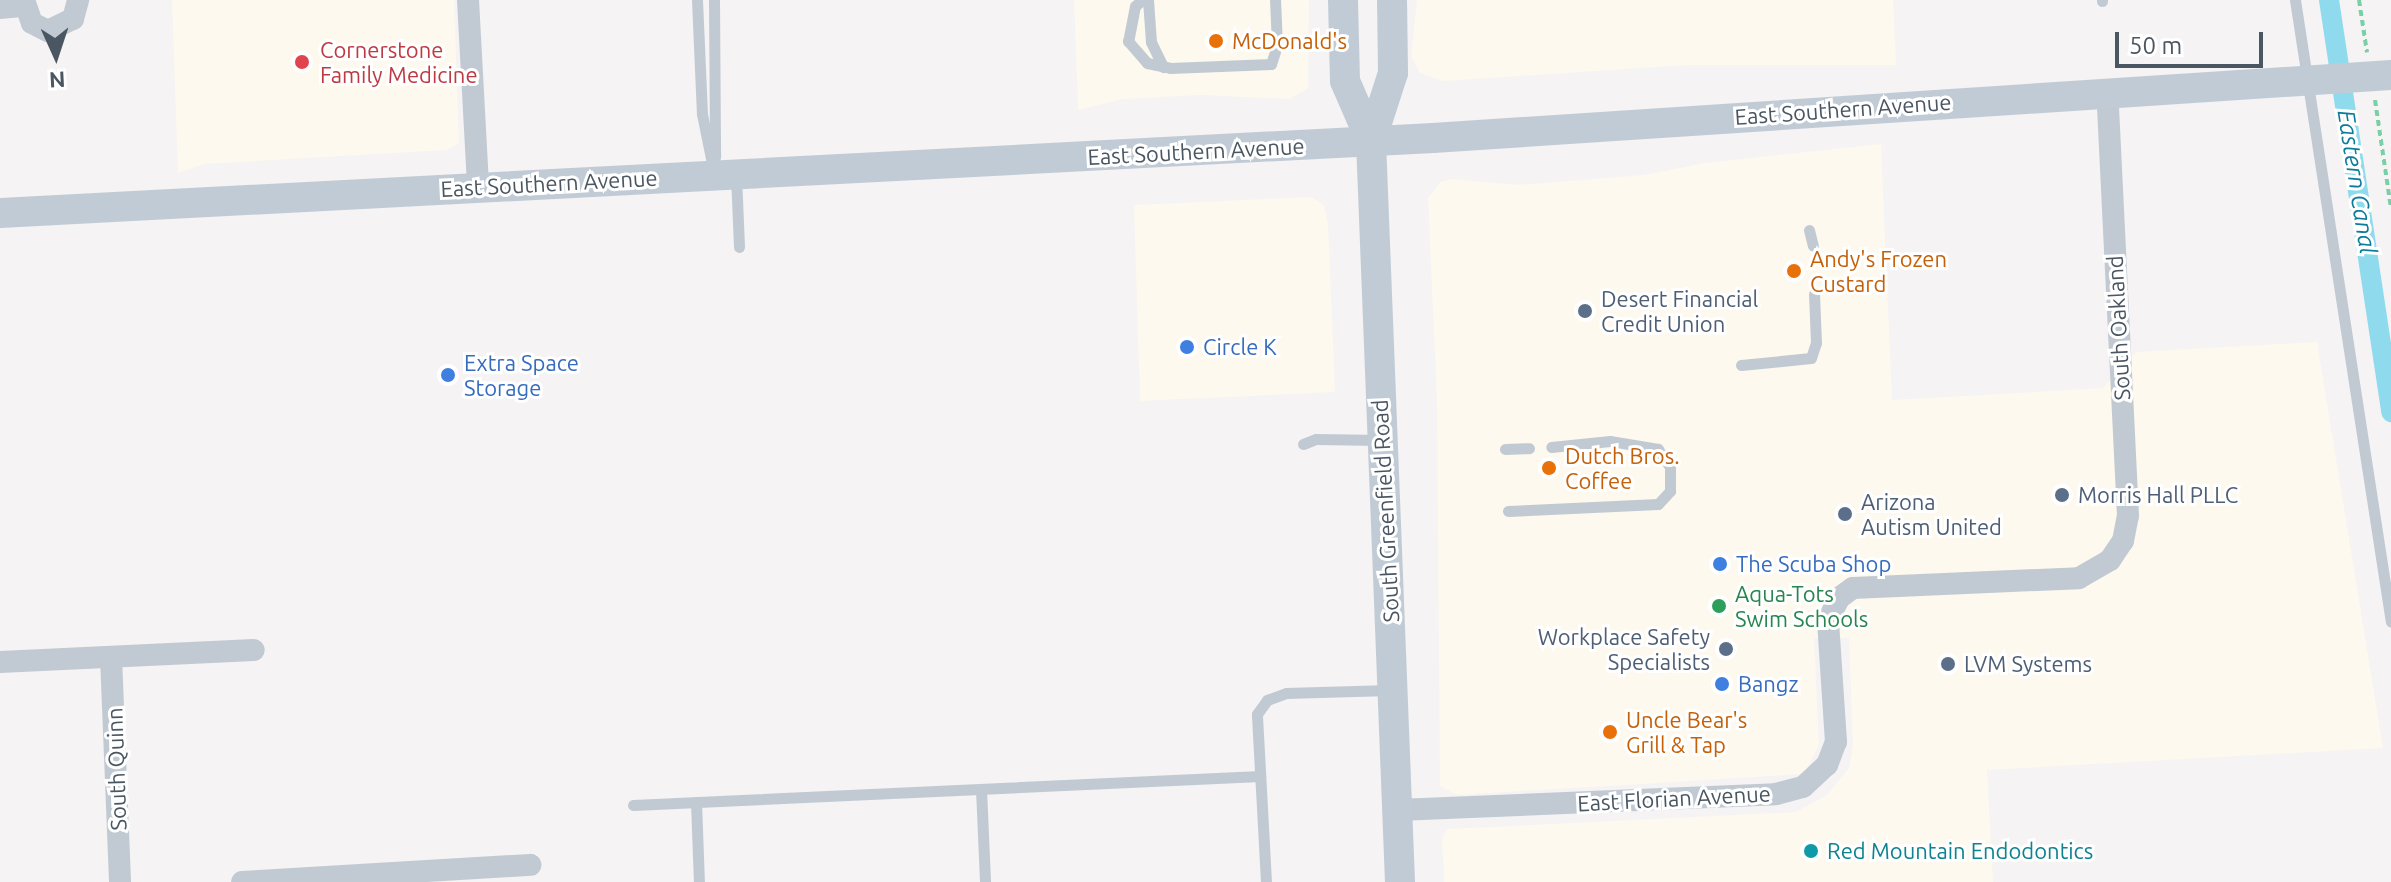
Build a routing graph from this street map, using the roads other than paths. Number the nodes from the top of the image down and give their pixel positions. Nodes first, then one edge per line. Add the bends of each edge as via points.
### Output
1 (78, 0) edge
2 (468, 0) edge
3 (697, 0) edge
4 (714, 0) edge
5 (1145, 0) edge
6 (1275, 0) edge
7 (1343, 0) edge
8 (1392, 0) edge
9 (2295, 0) edge
10 (24, 3) edge
11 (0, 8) edge
12 (1163, 67) junction
13 (2373, 76) edge
14 (2312, 80) junction
15 (2107, 91) junction
16 (1371, 141) junction
17 (724, 173) junction
18 (478, 187) junction
19 (0, 213) edge
20 (1809, 230) dead end
21 (1813, 246) dead end
22 (739, 247) dead end
23 (1814, 294) dead end
24 (1741, 365) dead end
25 (1381, 440) junction
26 (1303, 444) dead end
27 (1551, 447) dead end
28 (1529, 448) dead end
29 (1505, 449) dead end
30 (1508, 511) dead end
31 (2110, 560) joint
32 (2391, 622) edge
33 (254, 650) dead end
34 (111, 657) junction
35 (0, 662) edge
36 (1395, 690) junction
37 (1260, 776) junction
38 (981, 789) junction
39 (696, 802) junction
40 (633, 805) dead end
41 (1398, 810) junction
42 (530, 865) dead end
43 (120, 882) edge
44 (242, 882) edge
45 (699, 882) edge
46 (985, 882) edge
47 (1266, 882) edge
48 (1400, 882) edge

1 - 10 street via 73,19 58,30 32,23
2 - 18 street
3 - 17 lane via 702,114
4 - 17 lane
5 - 12 lane via 1151,42
5 - 12 lane via 1131,16 1128,41 1147,63
6 - 12 lane via 1277,45 1271,64
7 - 16 main road, South Greenfield Road via 1345,81
8 - 16 main road, South Greenfield Road via 1393,73
9 - 14 lane
10 - 11 street
13 - 14 main road, East Southern Avenue
14 - 15 main road, East Southern Avenue
14 - 32 lane
15 - 16 main road, East Southern Avenue
15 - 31 street, South Oakland via 2128,516 2123,541
16 - 17 main road, East Southern Avenue
16 - 25 main road, South Greenfield Road
17 - 18 main road, East Southern Avenue
17 - 22 lane
18 - 19 main road, East Southern Avenue
20 - 21 lane
23 - 24 lane via 1816,343 1811,358
25 - 26 lane via 1316,439
25 - 36 main road, South Greenfield Road
27 - 30 lane via 1610,441 1658,449 1670,467 1670,491 1658,504
28 - 29 lane
31 - 41 street, East Florian Avenue via 2079,578 1853,588 1839,598 1828,620 1836,742 1827,765 1803,787 1776,794
33 - 34 street
34 - 35 street
34 - 43 street, South Quinn
36 - 37 lane via 1286,693 1267,700 1257,714
36 - 41 main road, South Greenfield Road
37 - 38 lane
37 - 47 lane
38 - 39 lane
38 - 46 lane
39 - 40 lane
39 - 45 lane
41 - 48 main road, South Greenfield Road
42 - 44 street

